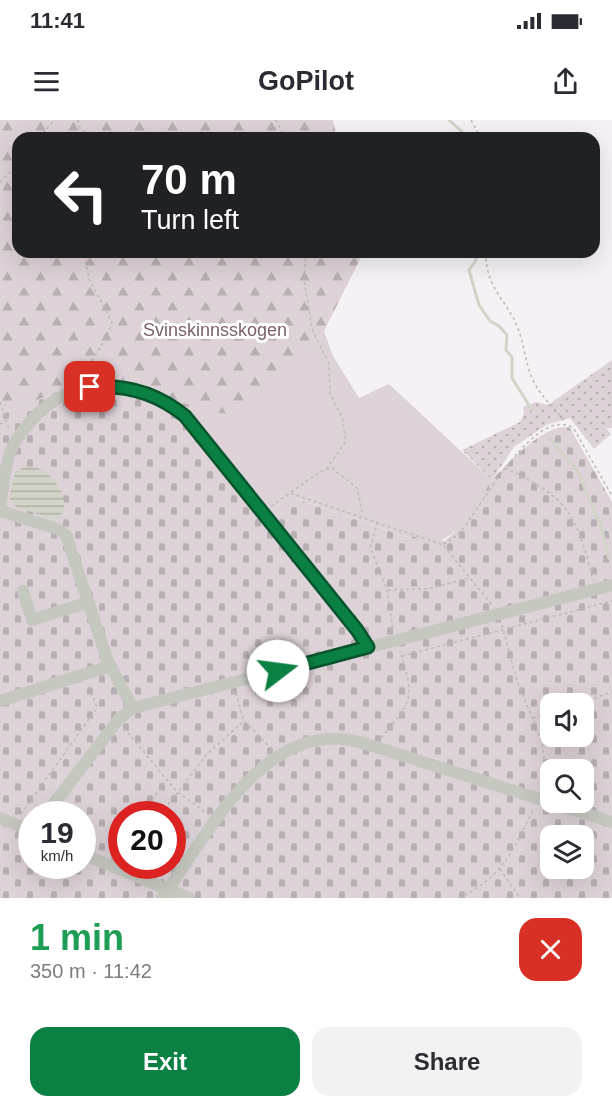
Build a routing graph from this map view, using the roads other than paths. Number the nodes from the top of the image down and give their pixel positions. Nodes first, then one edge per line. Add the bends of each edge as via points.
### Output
1 (0, 505) edge
2 (0, 511) edge
3 (612, 585) edge
4 (23, 591) dead end
5 (89, 602) junction
6 (368, 647) junction
7 (110, 666) junction
8 (0, 701) edge
9 (133, 708) junction
10 (56, 801) edge
11 (0, 818) edge
12 (612, 822) edge
13 (18, 826) edge
14 (96, 860) edge
15 (165, 894) edge
16 (189, 898) edge

1 - 6 lane via 12,450 37,415 80,389 103,386 149,393 185,416
2 - 5 lane via 64,533
3 - 6 lane
4 - 5 lane via 33,620
5 - 7 lane
6 - 9 lane
7 - 8 lane
7 - 9 lane
9 - 10 lane via 118,720
11 - 13 lane
12 - 15 lane via 374,746 326,740 278,755 245,782
14 - 15 lane
15 - 16 lane

